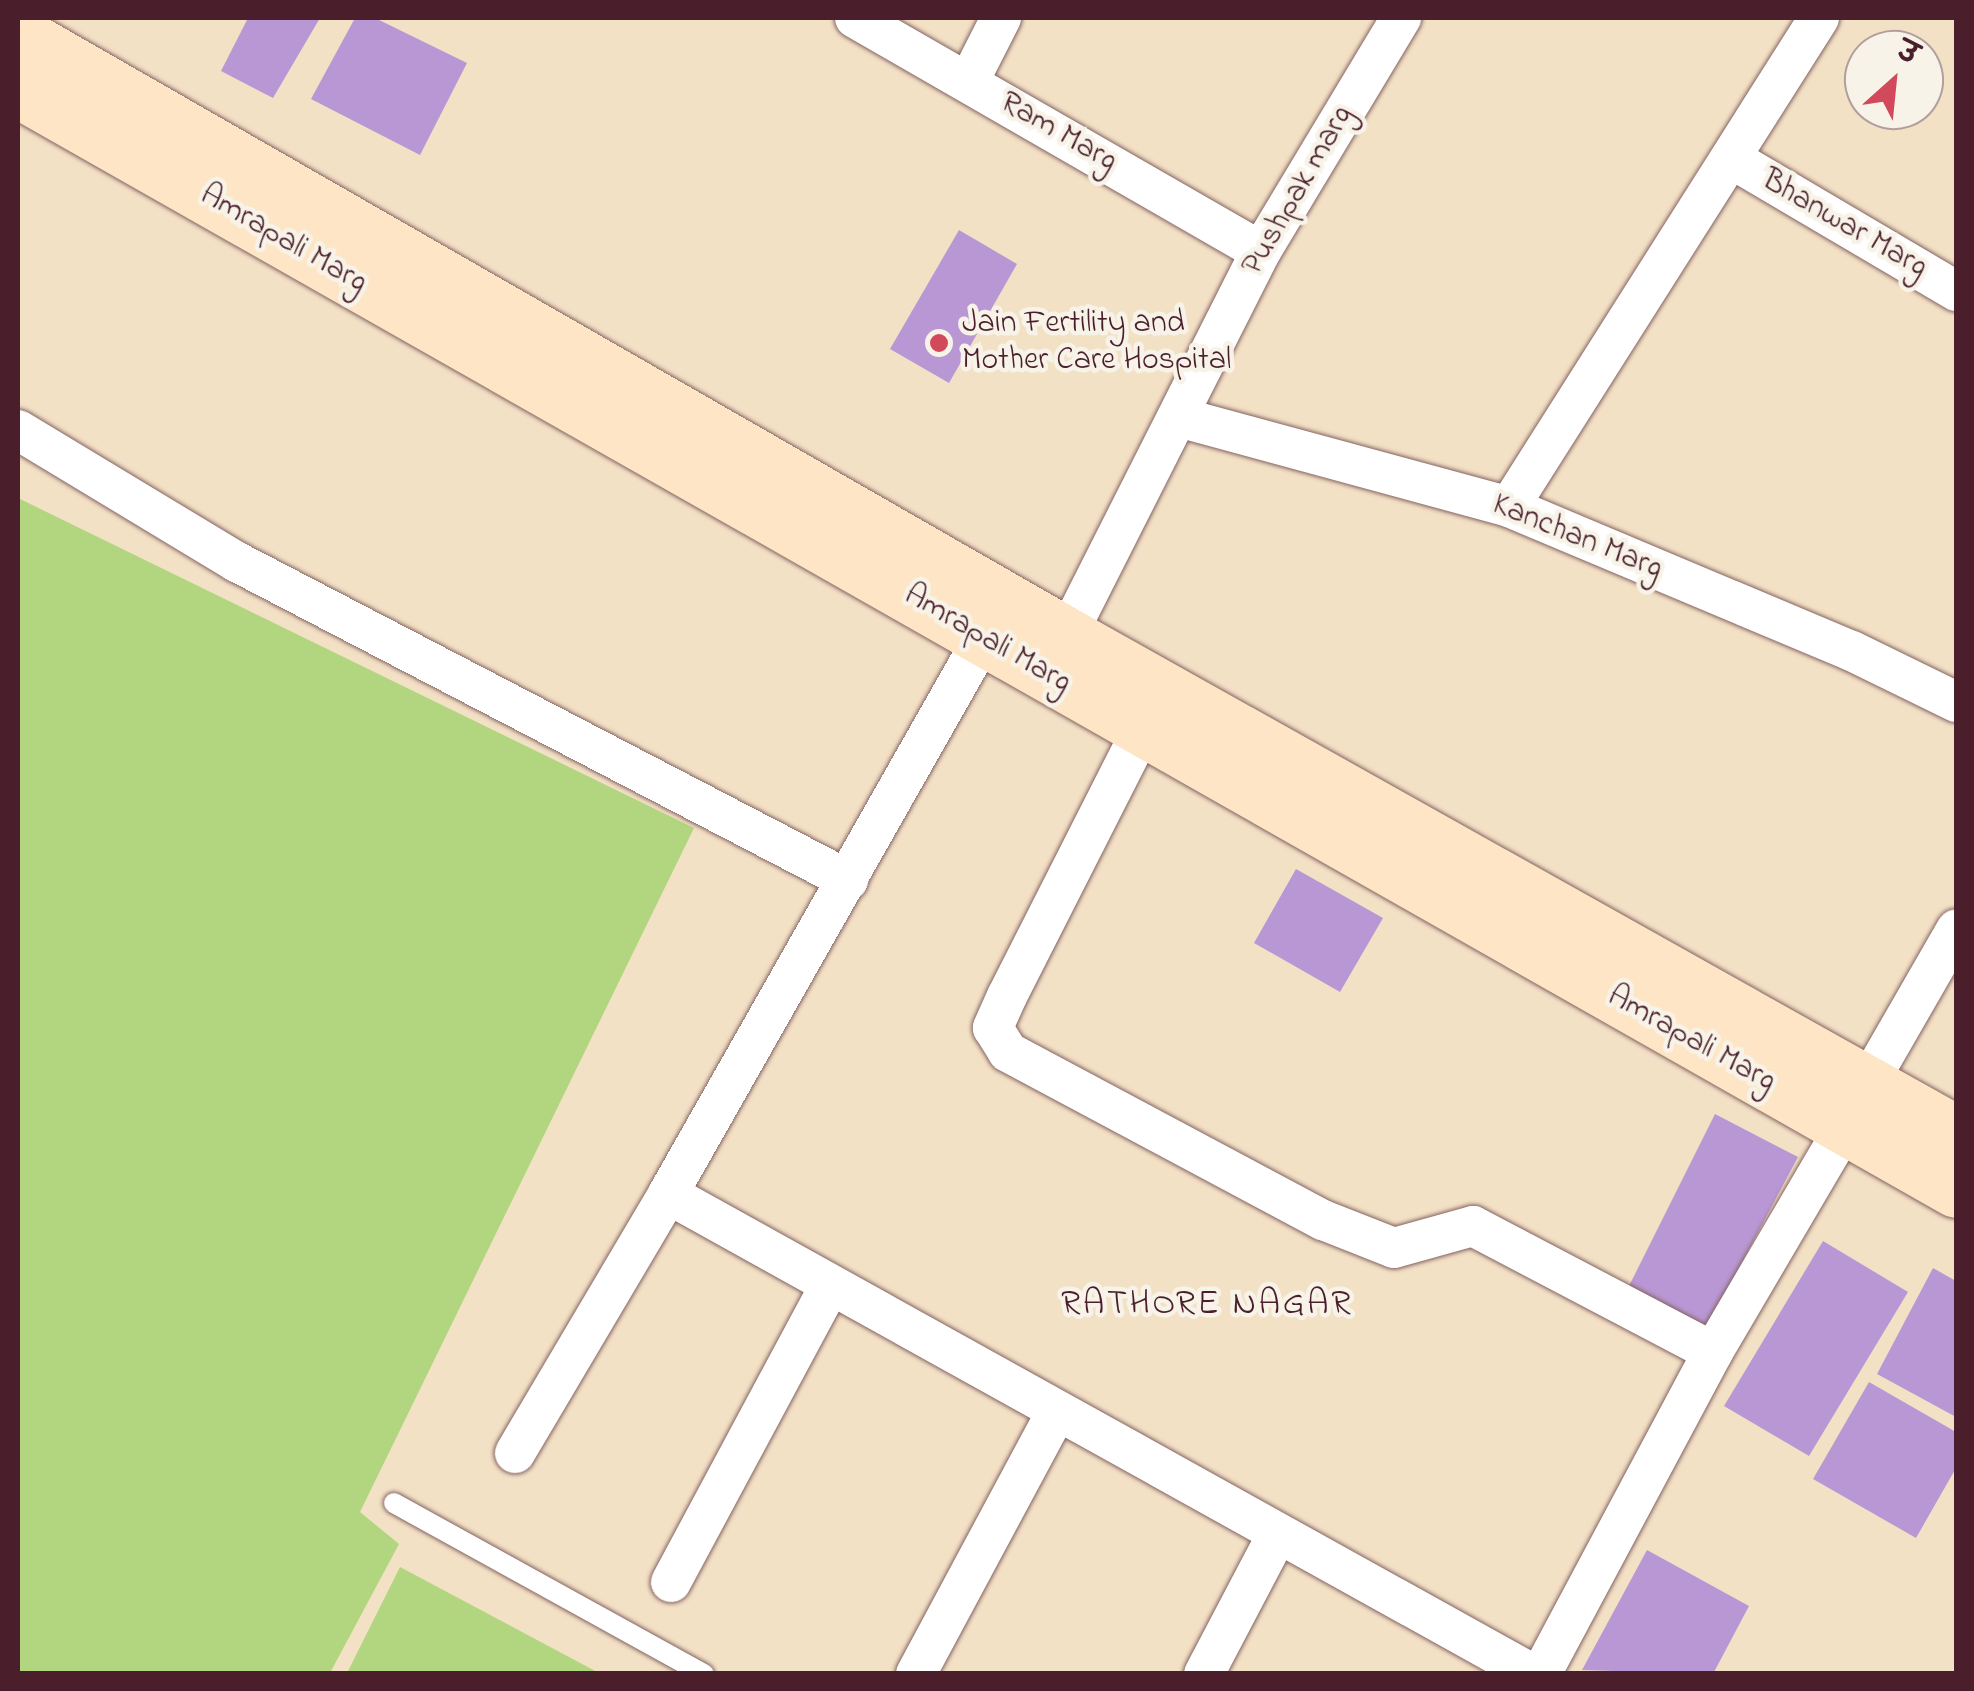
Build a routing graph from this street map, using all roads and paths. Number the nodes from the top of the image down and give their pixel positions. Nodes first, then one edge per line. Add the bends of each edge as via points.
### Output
1 (855, 18) edge
2 (1000, 18) edge
3 (1401, 18) edge
4 (1819, 18) edge
5 (18, 34) edge
6 (968, 81) junction
7 (18, 90) edge
8 (1732, 159) junction
9 (1261, 251) junction
10 (1956, 291) edge
11 (1182, 418) junction
12 (18, 430) edge
13 (1510, 507) junction
14 (984, 637) junction
15 (1057, 654) junction
16 (1956, 702) edge
17 (1142, 730) junction
18 (848, 880) junction
19 (1956, 930) edge
20 (1856, 1105) junction
21 (1956, 1133) edge
22 (1956, 1190) edge
23 (668, 1194) junction
24 (830, 1286) junction
25 (1713, 1352) junction
26 (1056, 1413) junction
27 (515, 1453) dead end
28 (394, 1502) dead end
29 (1277, 1535) junction
30 (670, 1582) dead end
31 (704, 1674) edge
32 (916, 1674) edge
33 (1204, 1674) edge
34 (1532, 1674) edge
35 (1541, 1674) edge

1 - 6 street, Ram Marg
2 - 6 street
3 - 9 street, Pushpak marg
4 - 8 street
5 - 15 street, Amrapali Marg
6 - 9 street, Ram Marg
7 - 14 street, Amrapali Marg
8 - 10 street, Bhanwar Marg
8 - 13 street
9 - 11 street, Pushpak marg
11 - 13 street, Kanchan Marg
11 - 15 street, Pushpak marg
12 - 18 street via 238,562
13 - 16 street, Kanchan Marg
14 - 15 street, Amrapali Marg
14 - 18 street
15 - 17 street, Amrapali Marg
15 - 20 street, Amrapali Marg
17 - 20 street, Amrapali Marg
17 - 25 street via 993,1028 1008,1052 1323,1220 1394,1248 1473,1226
18 - 23 street
19 - 20 street
20 - 21 street, Amrapali Marg
20 - 22 street, Amrapali Marg
20 - 25 street
23 - 24 street
23 - 27 street
24 - 26 street
24 - 30 street
25 - 35 street
26 - 29 street
26 - 32 street
28 - 31 lane
29 - 33 street
29 - 34 street

